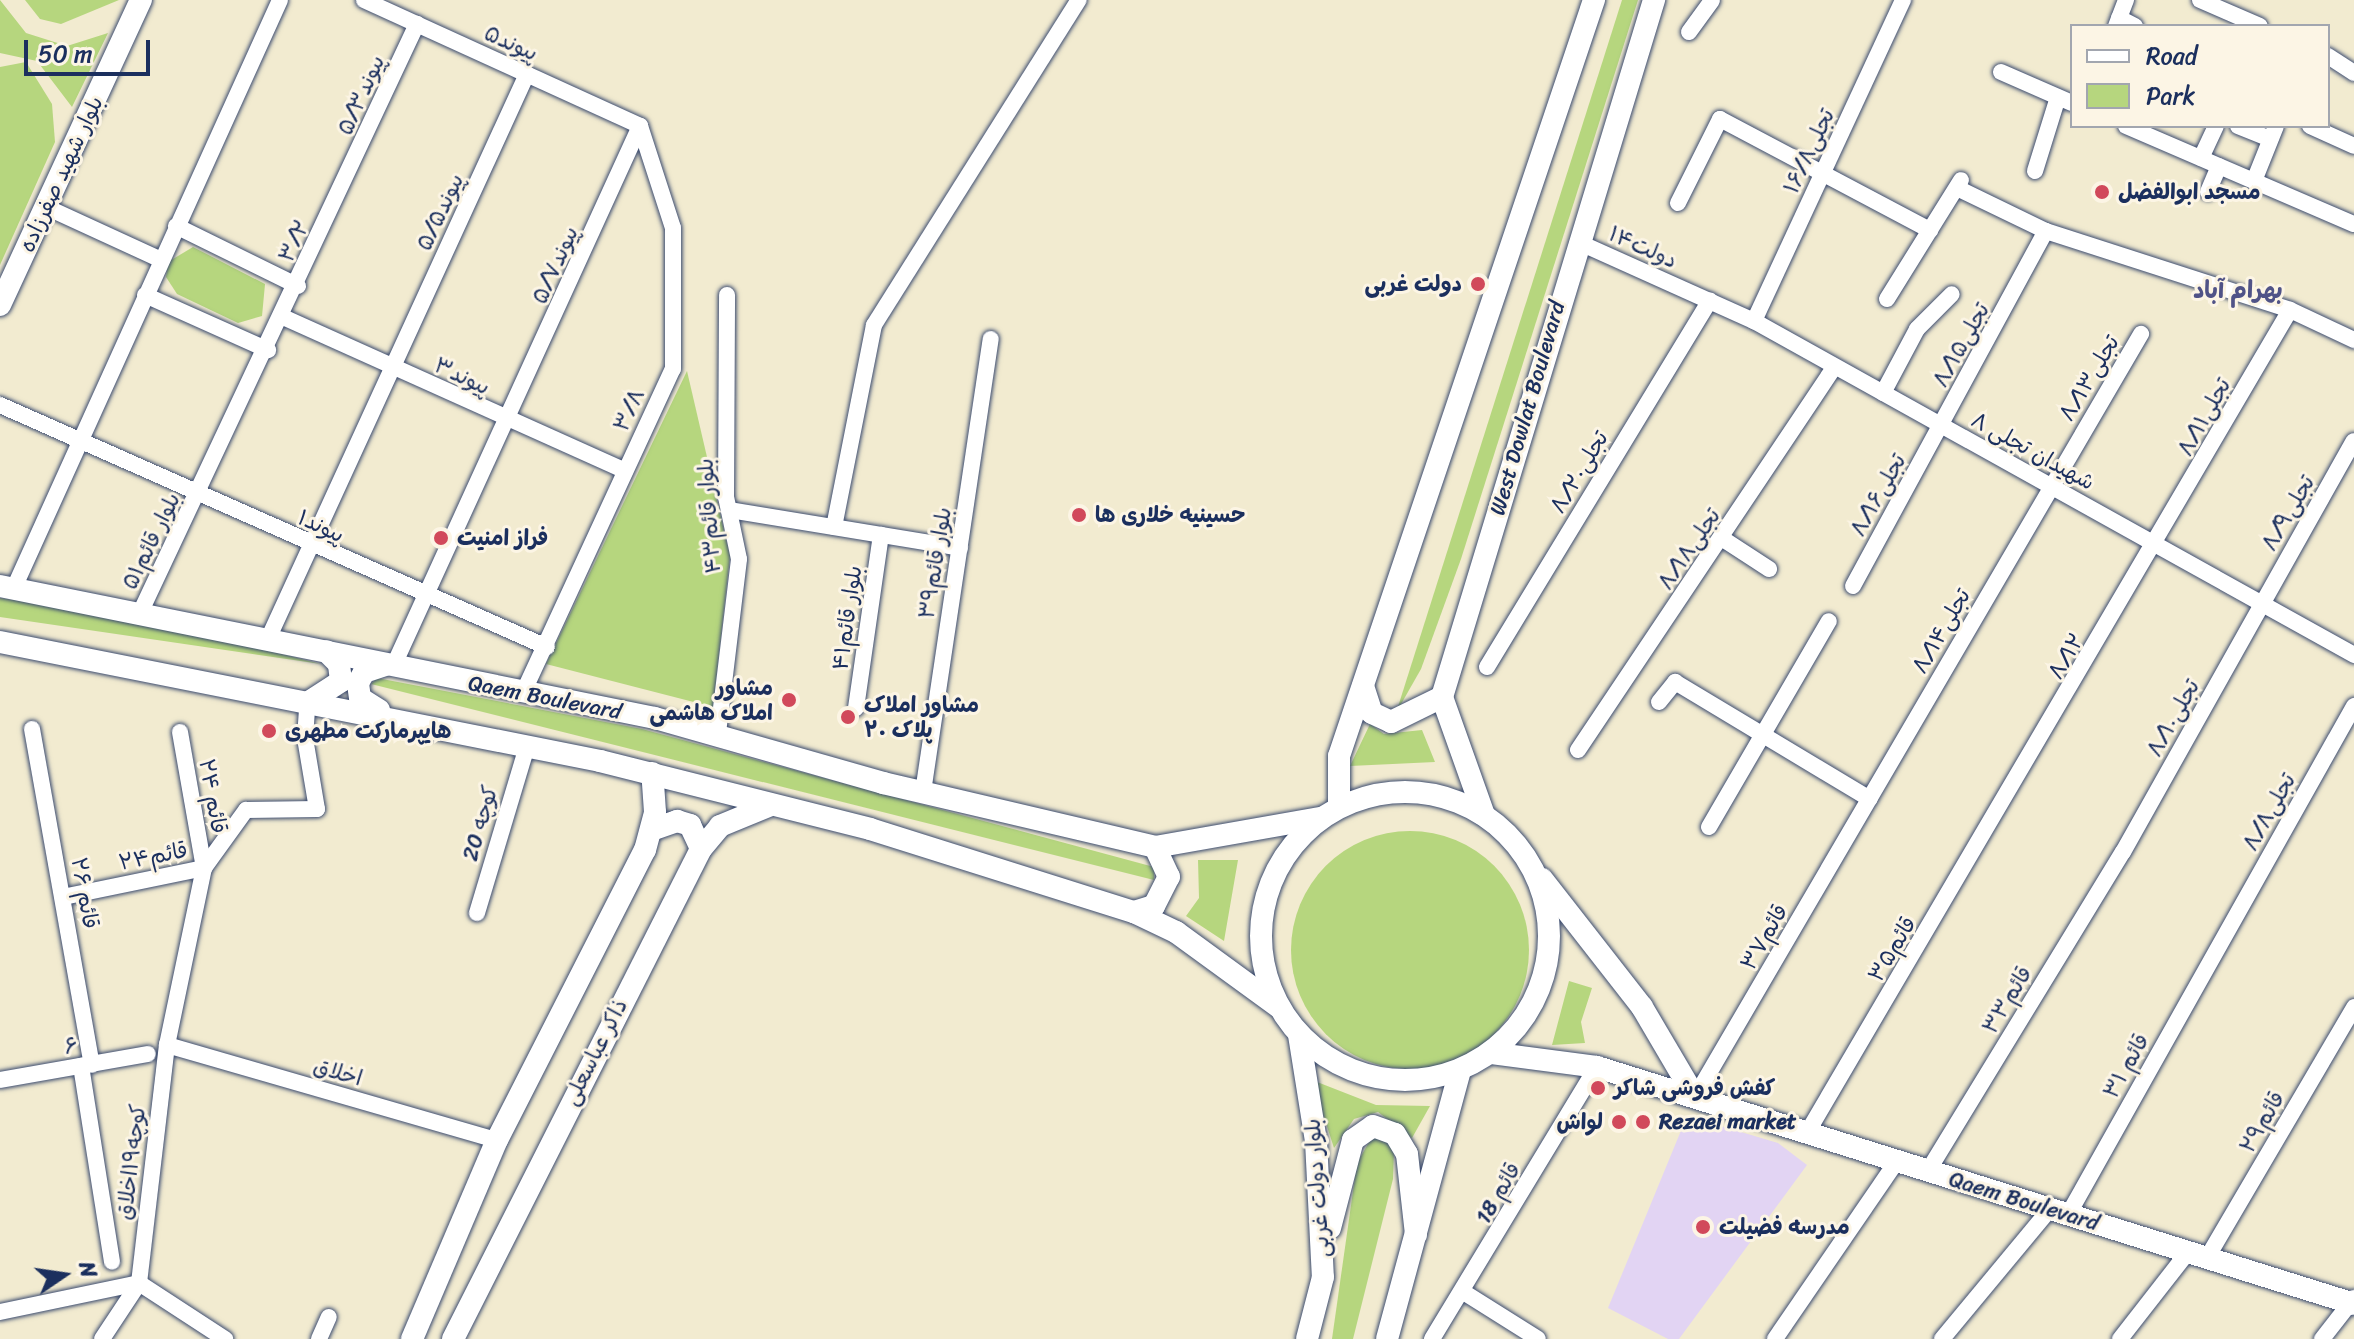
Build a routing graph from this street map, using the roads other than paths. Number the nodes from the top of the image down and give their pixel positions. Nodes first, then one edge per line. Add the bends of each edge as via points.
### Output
1 (141, 0) edge
2 (280, 0) edge
3 (364, 0) edge
4 (1079, 0) edge
5 (1594, 0) edge
6 (1654, 0) edge
7 (1712, 0) edge
8 (1903, 0) edge
9 (2126, 0) edge
10 (2200, 0) edge
11 (2117, 22) edge
12 (417, 24) junction
13 (2255, 24) edge
14 (1689, 32) dead end
15 (2330, 57) edge
16 (2001, 72) dead end
17 (2354, 73) edge
18 (527, 74) junction
19 (2065, 100) edge
20 (640, 126) junction
21 (2131, 128) edge
22 (2215, 128) edge
23 (2248, 128) edge
24 (2314, 128) edge
25 (2273, 133) edge
26 (2354, 146) edge
27 (2201, 158) junction
28 (2219, 166) junction
29 (2035, 171) dead end
30 (1823, 173) junction
31 (2254, 181) junction
32 (345, 183) joint
33 (2208, 192) dead end
34 (1678, 203) dead end
35 (46, 207) junction
36 (2354, 224) edge
37 (176, 226) junction
38 (1930, 230) junction
39 (2046, 231) junction
40 (1578, 242) junction
41 (161, 260) junction
42 (298, 286) junction
43 (1689, 292) joint
44 (1952, 294) dead end
45 (145, 295) junction
46 (727, 295) dead end
47 (1887, 299) dead end
48 (1710, 300) junction
49 (0, 305) edge
50 (2290, 310) junction
51 (283, 317) junction
52 (1754, 321) junction
53 (2141, 334) dead end
54 (991, 339) dead end
55 (2354, 340) edge
56 (268, 350) junction
57 (393, 368) junction
58 (1833, 369) junction
59 (1883, 393) junction
60 (0, 405) edge
61 (509, 422) junction
62 (1942, 426) junction
63 (80, 437) junction
64 (2354, 441) edge
65 (625, 471) junction
66 (2050, 485) junction
67 (200, 491) junction
68 (729, 510) junction
69 (834, 527) junction
70 (881, 535) junction
71 (1723, 539) junction
72 (2157, 546) junction
73 (314, 548) junction
74 (960, 548) junction
75 (1769, 569) dead end
76 (1853, 586) dead end
77 (7, 587) edge
78 (426, 597) junction
79 (2260, 606) junction
80 (141, 611) junction
81 (1829, 621) dead end
82 (269, 637) junction
83 (0, 642) edge
84 (547, 647) junction
85 (326, 651) junction
86 (2354, 655) edge
87 (390, 666) junction
88 (1487, 667) dead end
89 (1363, 686) junction
90 (523, 693) junction
91 (1442, 697) junction
92 (310, 699) junction
93 (1659, 702) dead end
94 (2354, 706) edge
95 (856, 708) dead end
96 (393, 717) junction
97 (32, 729) dead end
98 (180, 732) dead end
99 (718, 733) junction
100 (1767, 737) junction
101 (527, 746) junction
102 (1578, 750) dead end
103 (652, 773) junction
104 (2014, 789) joint
105 (923, 792) junction
106 (1870, 799) junction
107 (777, 804) junction
108 (1339, 805) junction
109 (1484, 815) junction
110 (1319, 818) junction
111 (1709, 827) dead end
112 (651, 830) junction
113 (1155, 847) junction
114 (701, 849) junction
115 (2123, 852) joint
116 (1531, 864) junction
117 (204, 868) junction
118 (63, 897) junction
119 (1134, 912) junction
120 (477, 913) dead end
121 (2223, 940) joint
122 (1279, 1007) junction
123 (2354, 1007) edge
124 (1299, 1035) junction
125 (167, 1045) junction
126 (1491, 1053) junction
127 (148, 1054) dead end
128 (87, 1066) junction
129 (1597, 1067) junction
130 (1460, 1070) junction
131 (0, 1080) edge
132 (1695, 1097) junction
133 (1807, 1133) junction
134 (497, 1140) junction
135 (1897, 1161) junction
136 (1928, 1171) junction
137 (2059, 1212) junction
138 (1416, 1234) junction
139 (2198, 1255) junction
140 (112, 1262) dead end
141 (1323, 1277) junction
142 (139, 1283) junction
143 (1465, 1293) junction
144 (2353, 1302) edge
145 (0, 1312) edge
146 (329, 1317) dead end
147 (102, 1339) edge
148 (225, 1339) edge
149 (319, 1339) edge
150 (412, 1339) edge
151 (453, 1339) edge
152 (1307, 1339) edge
153 (1387, 1339) edge
154 (1432, 1339) edge
155 (1538, 1339) edge
156 (1775, 1339) edge
157 (1942, 1339) edge
158 (2120, 1339) edge
159 (2322, 1339) edge

1 - 35 main road, بلوار شهید صفرزاده
2 - 37 street
3 - 12 street, پیوند۵
4 - 69 street via 874,325
5 - 89 main road
6 - 40 main road, West Dowlat Boulevard
7 - 14 street
8 - 30 street, تجلی۱۶/۸
9 - 11 street
10 - 13 street
12 - 18 street, پیوند۵
12 - 32 street, پیوند۵/۳
15 - 17 street
16 - 19 street
18 - 20 street, پیوند۵
18 - 57 street, پیوند۵/۵
19 - 29 street
20 - 61 street, پیوند۵/۷
20 - 65 street, ۳/۸ via 673,228 673,369
21 - 27 street
22 - 27 street
23 - 25 street
24 - 26 street
25 - 31 street
27 - 28 street
28 - 31 street
28 - 33 street
30 - 34 street via 1720,119
30 - 38 street
30 - 52 street, تجلی۱۶/۸
31 - 36 street
32 - 42 street, ۳/۲
35 - 41 street
35 - 49 main road, بلوار شهید صفرزاده
37 - 41 street
37 - 42 street
38 - 39 street via 1959,184
38 - 47 street
39 - 50 street
39 - 62 street, تجلی۸/۱۵
40 - 43 street, ۱۴دولت
40 - 91 main road, West Dowlat Boulevard
41 - 45 street
42 - 51 street, ۳/۲
43 - 48 street, شهیدان تجلی ۸
44 - 59 street via 1917,329
45 - 56 street
45 - 63 street
46 - 68 street, بلوار قائم۴۳
48 - 52 street, شهیدان تجلی ۸
48 - 88 street, تجلی۸/۲۰
50 - 55 street
50 - 72 street, تجلی۸/۱۱
51 - 56 street, ۳/۲
51 - 57 street, پیوند۳
52 - 58 street, شهیدان تجلی ۸
53 - 66 street, تجلی۸/۱۳
54 - 74 street, بلوار قائم۳۹
56 - 67 street, بلوار قائم۵۱
57 - 61 street, پیوند۳
57 - 73 street, پیوند۵/۵
58 - 59 street, شهیدان تجلی ۸
58 - 71 street, تجلی۸/۱۸
59 - 62 street, شهیدان تجلی ۸
60 - 63 street, پیوند۱
61 - 65 street, پیوند۳
61 - 78 street, پیوند۵/۷
62 - 66 street, شهیدان تجلی ۸
62 - 76 street, تجلی۸/۱۶
63 - 67 street, پیوند۱
63 - 77 street
64 - 79 street, تجلی۸/۹
65 - 84 street, ۳/۸
66 - 72 street, شهیدان تجلی ۸
66 - 106 street, تجلی۸‌/۱۴
67 - 73 street, پیوند۱
67 - 80 street, بلوار قائم۵۱
68 - 69 street
68 - 99 street, بلوار قائم۴۳ via 739,559
69 - 70 street
70 - 74 street
70 - 95 street, بلوار قائم۴۱
71 - 75 street
71 - 102 street, تجلی۸/۱۸
72 - 79 street, شهیدان تجلی ۸
72 - 104 street, ۸/۱۲
73 - 78 street, پیوند۱
73 - 82 street, پیوند۵/۵
74 - 105 street, بلوار قائم۳۹
77 - 80 main road, Qaem Boulevard
78 - 84 street, پیوند۱
78 - 87 street, پیوند۵/۷
79 - 86 street, شهیدان تجلی ۸
79 - 115 street, تجلی۸/۱۰
80 - 82 main road, Qaem Boulevard
81 - 100 street
82 - 85 main road, Qaem Boulevard
83 - 92 main road
84 - 90 street, ۳/۸
85 - 87 main road, Qaem Boulevard
85 - 92 main road via 339,664 341,681
87 - 90 main road, Qaem Boulevard
87 - 96 main road via 364,672 358,691 365,704
89 - 91 main road via 1372,713 1391,722
89 - 108 main road via 1339,756
90 - 99 main road, Qaem Boulevard
91 - 109 main road
92 - 96 main road
92 - 117 street via 305,738 317,809 246,810
93 - 100 street via 1675,682
94 - 121 street, تجلی۸/۸
96 - 101 main road
97 - 118 street, قائم ۲۶
98 - 117 street, ۲۴ قائم
99 - 105 main road, Qaem Boulevard
100 - 106 street
100 - 111 street
101 - 103 main road
101 - 120 street, کوچه 20
103 - 107 main road
103 - 112 main road
104 - 133 street, قائم۳۵
105 - 113 main road, Qaem Boulevard
106 - 132 street, قائم۳۷
107 - 114 main road, ذاکر عباسعلی via 749,808
107 - 119 main road
108 - 109 main road via 1418,791
108 - 110 main road
109 - 116 main road
110 - 113 main road, Qaem Boulevard
110 - 122 main road via 1281,862 1263,905 1265,974
112 - 114 main road via 677,821 690,825
112 - 134 main road
113 - 119 main road via 1169,877 1154,906
114 - 151 main road, ذاکر عباسعلی
115 - 136 street, قائم۳۳
116 - 126 main road via 1550,931 1547,966 1529,1009
116 - 132 main road via 1642,1007
117 - 118 street, قائم۲۴
117 - 125 street, کوچه۱۹اخلاق
118 - 128 street, قائم ۲۶
119 - 122 main road via 1176,932
121 - 137 street, قائم ۳۱
122 - 124 main road
123 - 139 street, قائم۲۹
124 - 130 main road via 1326,1058 1369,1076 1427,1079
124 - 141 main road, بلوار دولت غربی via 1316,1141
125 - 134 street, اخلاق
125 - 142 street, کوچه۱۹اخلاق
126 - 129 main road, Qaem Boulevard
126 - 130 main road
127 - 128 street, ۶
128 - 131 street, ۶
128 - 140 street, قائم ۲۶
129 - 132 main road, Qaem Boulevard
129 - 143 street, 18 قائم
130 - 138 main road
132 - 133 main road, Qaem Boulevard
133 - 135 main road, Qaem Boulevard
134 - 150 main road
135 - 136 main road, Qaem Boulevard
135 - 156 street
136 - 137 main road, Qaem Boulevard
137 - 139 main road, Qaem Boulevard
137 - 157 street, قائم ۳۱
138 - 141 main road via 1407,1154 1395,1134 1373,1126 1353,1140 1337,1183
138 - 153 main road
139 - 144 main road, Qaem Boulevard
139 - 158 street, قائم۲۹
141 - 152 main road, بلوار دولت غربی
142 - 145 street
142 - 147 street
142 - 148 street
143 - 154 street, 18 قائم
143 - 155 street
144 - 159 street
146 - 149 street

